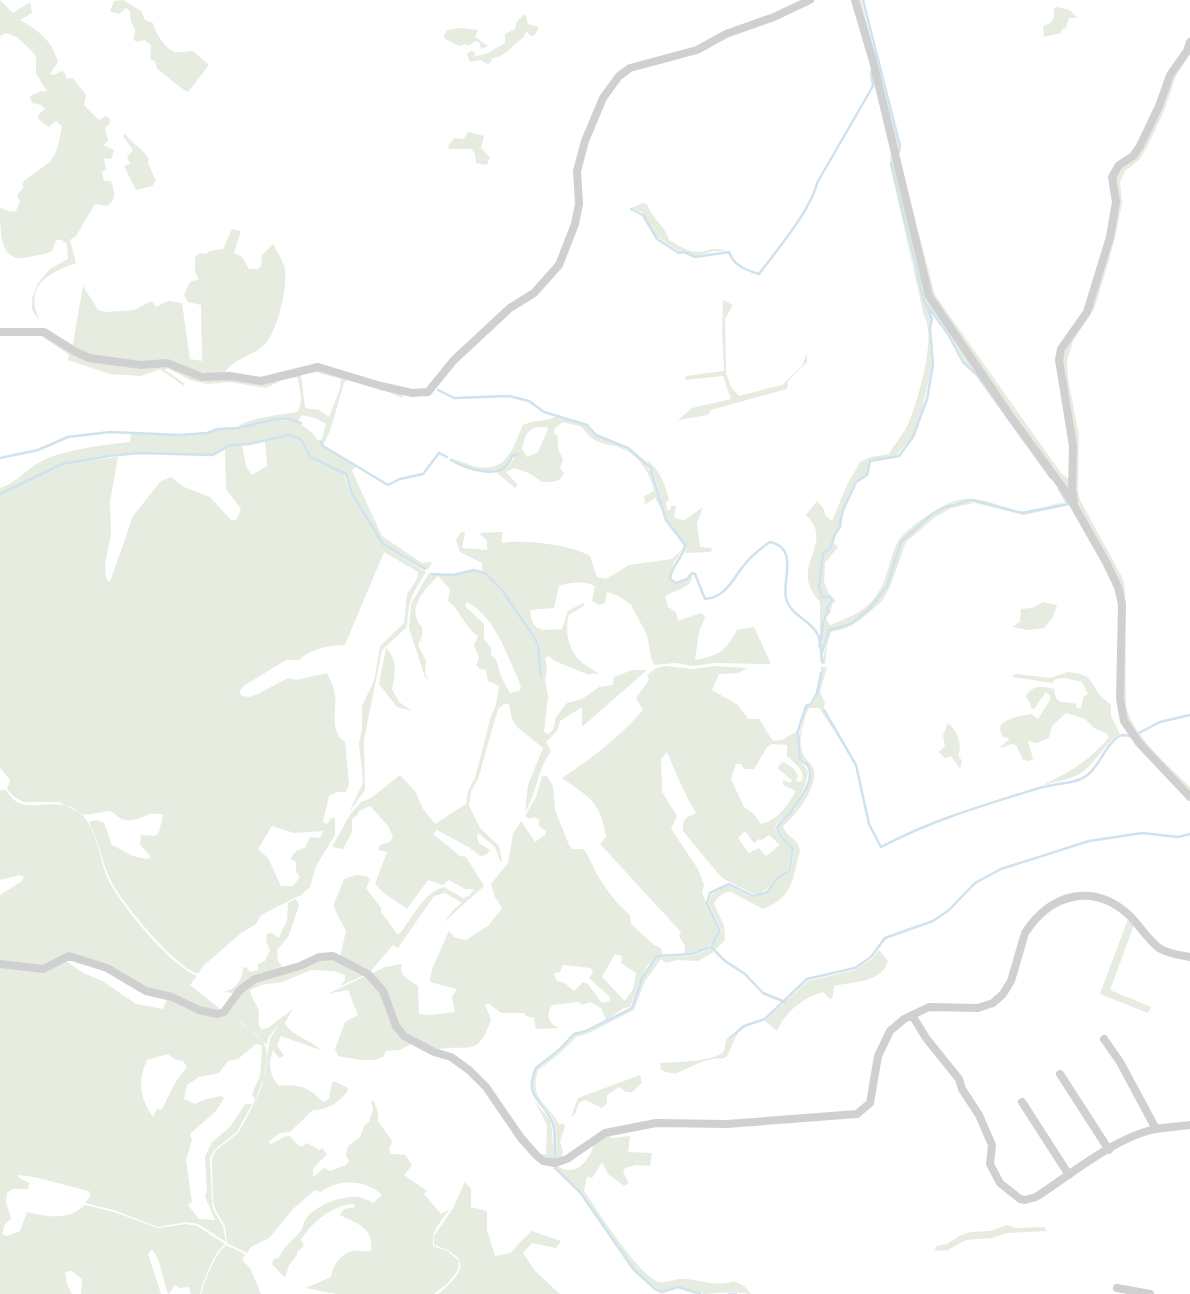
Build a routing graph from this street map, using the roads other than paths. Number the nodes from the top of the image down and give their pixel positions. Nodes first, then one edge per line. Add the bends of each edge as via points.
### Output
1 (810, 0) edge
2 (855, 0) edge
3 (1190, 42) edge
4 (0, 332) edge
5 (1078, 513) junction
6 (1190, 797) edge
7 (1190, 957) edge
8 (0, 964) edge
9 (912, 1015) junction
10 (1104, 1039) dead end
11 (1060, 1074) dead end
12 (1022, 1102) dead end
13 (1190, 1125) edge
14 (1156, 1129) junction
15 (1109, 1150) junction
16 (1069, 1175) junction
17 (1117, 1288) dead end
18 (1150, 1294) edge

1 - 4 street via 697,50 637,66 619,76 603,97 585,141 577,172 577,217 562,260 534,293 510,308 454,360 428,392 412,393 318,368 261,381 202,377 162,362 141,365 89,358 44,332
2 - 5 street via 929,296
3 - 5 street via 1170,75 1140,146 1112,177 1116,202 1111,237 1087,312 1060,349
5 - 6 street via 1113,576 1122,604 1119,699 1124,721
7 - 9 street via 1161,949 1130,916 1103,899 1071,897 1029,926 1011,981 999,999 986,1007 938,1006
8 - 9 street via 43,969 69,956 107,968 145,991 216,1014 224,1012 255,979 333,956 368,974 383,991 404,1036 469,1070 537,1156 555,1163 606,1133 656,1123 727,1124 858,1114 870,1103 880,1048 890,1031
9 - 16 street via 979,1115 992,1146 990,1164 1005,1189 1025,1200
10 - 14 street
11 - 15 street
12 - 16 street
13 - 14 street
14 - 15 street
15 - 16 street
17 - 18 street

